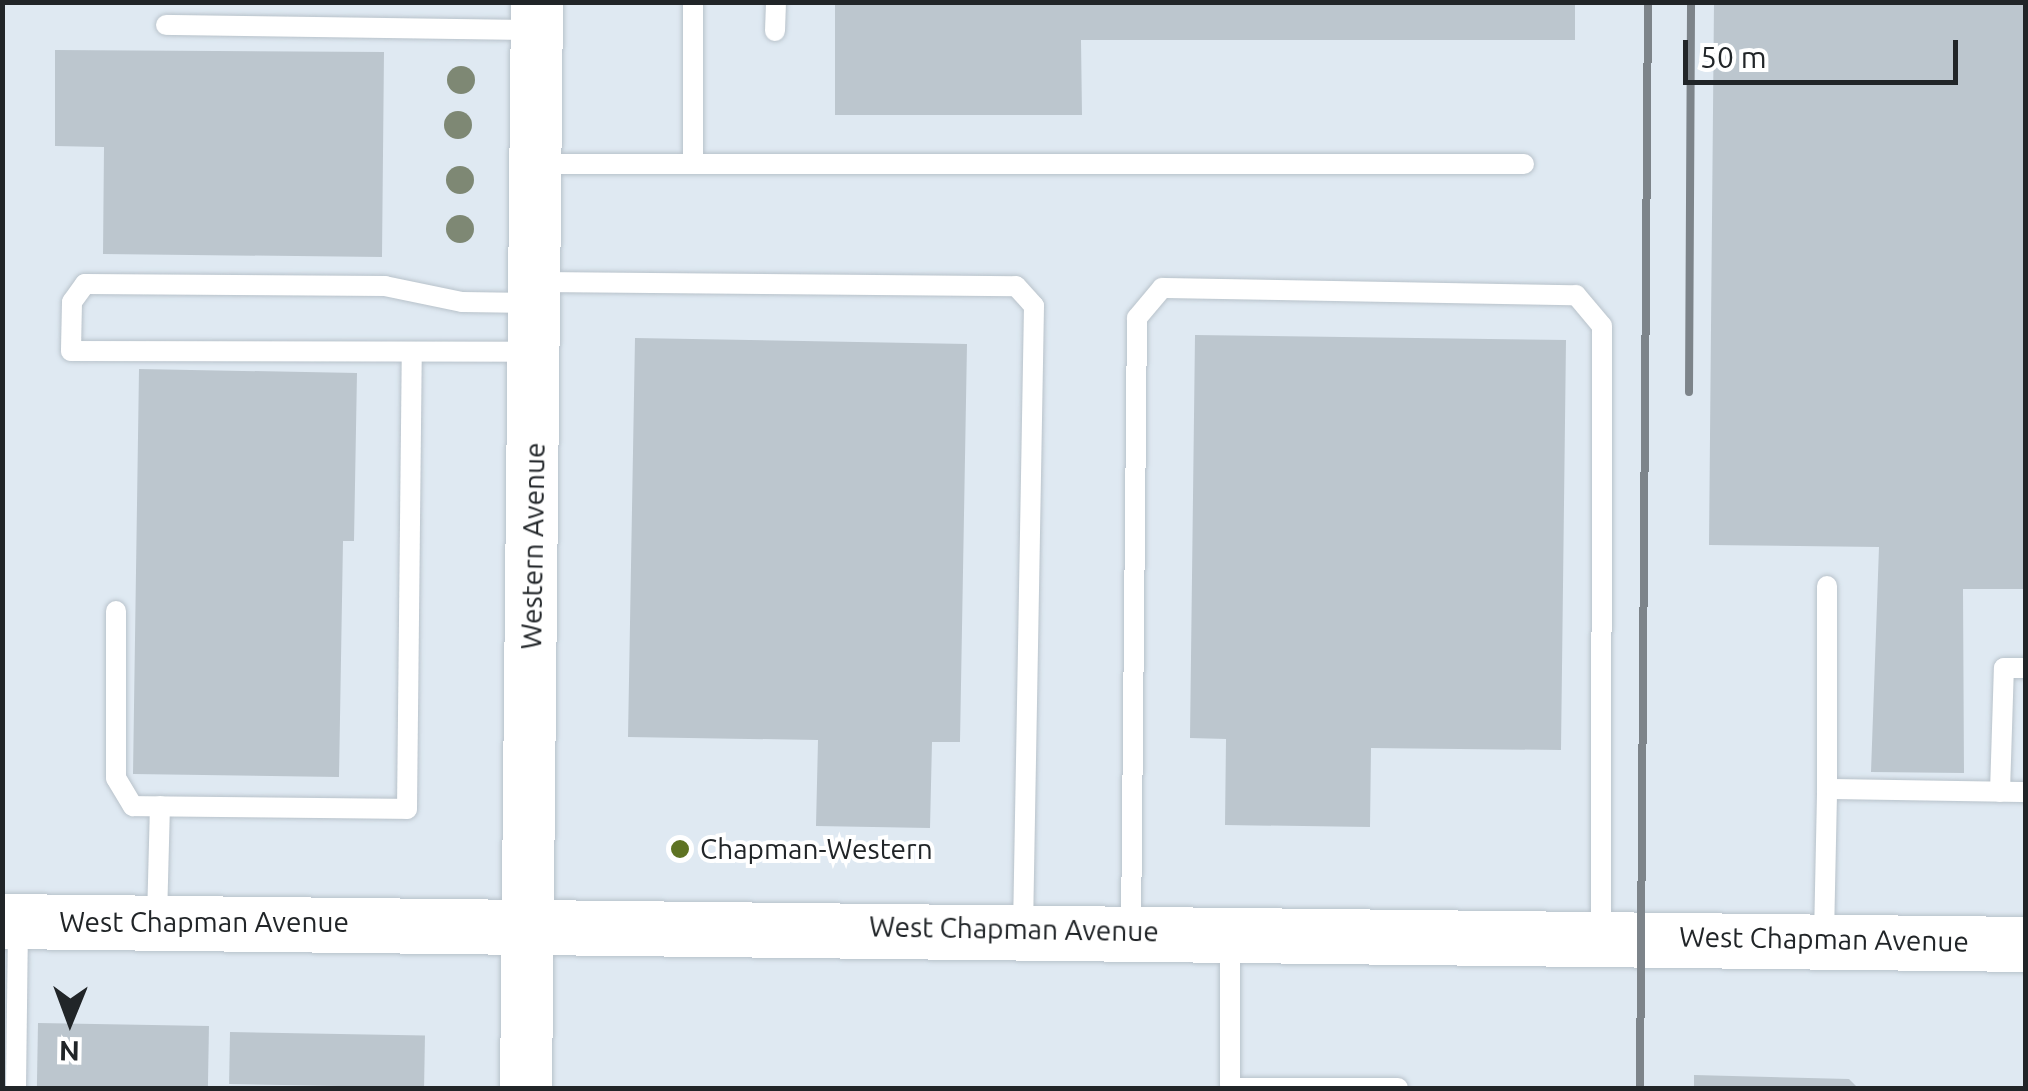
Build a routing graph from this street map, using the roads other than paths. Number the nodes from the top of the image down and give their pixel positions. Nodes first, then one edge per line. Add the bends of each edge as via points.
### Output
1 (693, 2) edge
2 (776, 2) edge
3 (537, 16) edge
4 (166, 25) dead end
5 (775, 30) dead end
6 (692, 162) junction
7 (536, 164) junction
8 (1524, 164) dead end
9 (535, 312) junction
10 (412, 352) junction
11 (1827, 586) dead end
12 (116, 612) dead end
13 (2026, 668) edge
14 (1827, 790) junction
15 (2000, 792) junction
16 (2026, 792) edge
17 (160, 806) junction
18 (10, 921) edge
19 (156, 921) junction
20 (529, 924) junction
21 (1022, 929) junction
22 (1131, 930) junction
23 (1230, 931) junction
24 (1602, 936) junction
25 (1824, 939) junction
26 (2026, 944) edge
27 (1230, 1087) edge
28 (16, 1088) edge
29 (526, 1088) edge
30 (1398, 1088) edge

1 - 6 lane
2 - 5 lane
3 - 4 lane
3 - 7 street, Western Avenue
6 - 7 lane
6 - 8 lane
7 - 9 street, Western Avenue
9 - 10 lane
9 - 10 lane via 385,286 85,284 72,302 71,350
9 - 20 street, Western Avenue
9 - 21 lane via 1016,286 1034,306
10 - 17 lane via 407,809
11 - 14 lane
12 - 17 lane via 116,778 133,806
13 - 15 lane via 2004,668
14 - 15 lane
14 - 25 lane
15 - 16 lane
17 - 19 lane
18 - 19 main road, West Chapman Avenue
18 - 28 lane
19 - 20 main road, West Chapman Avenue
20 - 21 main road, West Chapman Avenue
20 - 29 street, Western Avenue
21 - 22 main road, West Chapman Avenue
22 - 23 main road, West Chapman Avenue
22 - 24 lane via 1137,318 1162,288 1576,296 1602,326
23 - 24 main road, West Chapman Avenue
23 - 27 lane
24 - 25 main road, West Chapman Avenue
25 - 26 main road, West Chapman Avenue
27 - 30 lane

